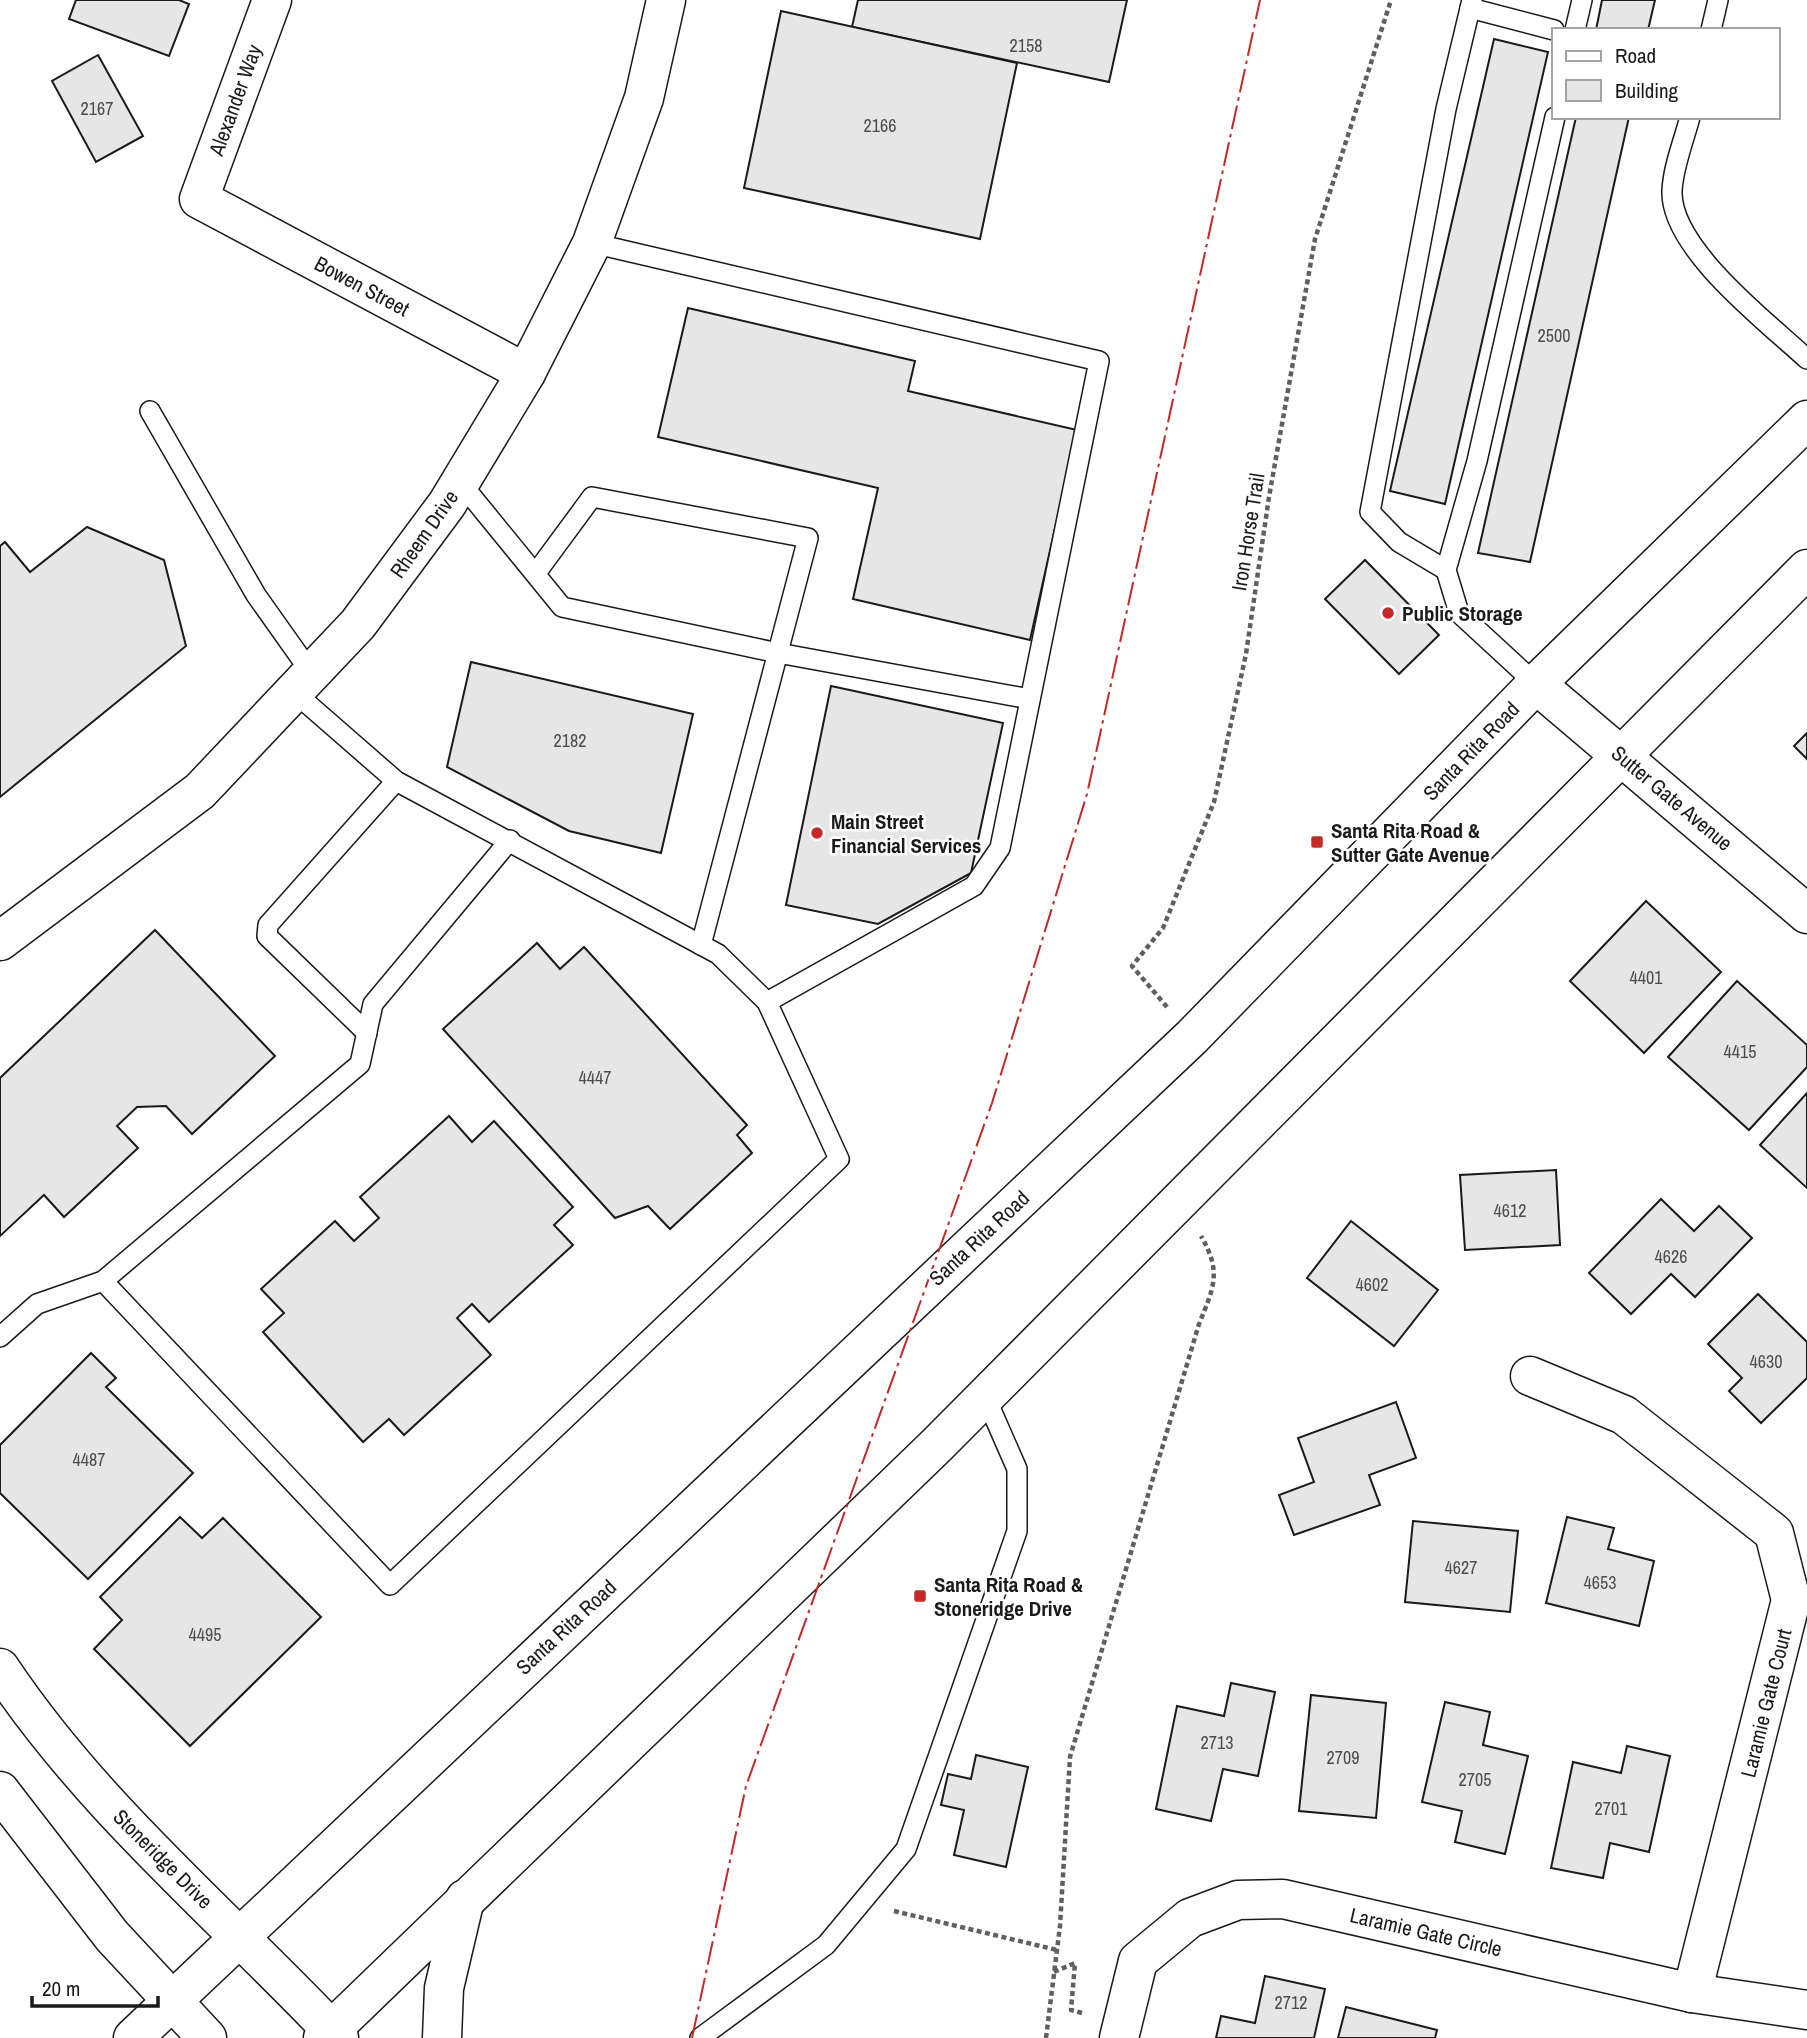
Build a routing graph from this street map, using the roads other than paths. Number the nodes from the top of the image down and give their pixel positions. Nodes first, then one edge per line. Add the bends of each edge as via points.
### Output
1 (272, 0) edge
2 (666, 0) edge
3 (1582, 0) edge
4 (1718, 0) edge
5 (1471, 4) edge
6 (1575, 28) edge
7 (1711, 28) edge
8 (1552, 29) edge
9 (1555, 119) edge
10 (1690, 119) edge
11 (199, 199) joint
12 (592, 243) junction
13 (1807, 359) edge
14 (526, 373) junction
15 (150, 411) dead end
16 (1807, 420) edge
17 (460, 482) junction
18 (1446, 569) junction
19 (1807, 569) edge
20 (536, 573) junction
21 (778, 653) junction
22 (303, 683) junction
23 (1536, 684) junction
24 (1030, 699) junction
25 (1622, 755) junction
26 (396, 781) junction
27 (510, 840) junction
28 (1807, 914) edge
29 (0, 941) edge
30 (701, 945) junction
31 (767, 1002) junction
32 (367, 1034) junction
33 (103, 1281) junction
34 (0, 1338) edge
35 (1530, 1376) dead end
36 (985, 1396) junction
37 (0, 1668) edge
38 (0, 1791) edge
39 (465, 1899) junction
40 (239, 1935) junction
41 (1692, 1993) junction
42 (170, 2001) junction
43 (1807, 2011) edge
44 (1121, 2030) edge
45 (331, 2035) edge
46 (133, 2038) edge
47 (207, 2038) edge
48 (442, 2038) edge
49 (701, 2038) edge

1 - 11 main road, Alexander Way
2 - 12 main road, Rheem Drive via 644,98
3 - 6 lane
4 - 7 lane
5 - 8 lane
5 - 18 lane via 1446,109 1370,512 1399,542
9 - 18 lane via 1477,461
10 - 13 lane via 1672,191 1678,223 1699,257
11 - 14 main road, Bowen Street
12 - 14 main road, Rheem Drive
12 - 24 lane via 1099,361
14 - 17 main road, Rheem Drive
15 - 22 lane
16 - 23 main road, Santa Rita Road
17 - 20 lane
17 - 22 main road, Rheem Drive via 358,624
18 - 23 lane via 1459,613
19 - 25 main road
20 - 21 lane via 562,607
20 - 21 lane via 592,497 808,538
21 - 24 lane
21 - 30 lane
22 - 26 lane
22 - 29 main road, Rheem Drive via 200,791
23 - 25 main road, Sutter Gate Avenue
23 - 40 main road, Santa Rita Road via 1192,1037
24 - 31 lane via 1000,848 974,886
25 - 28 main road, Sutter Gate Avenue
25 - 36 main road
26 - 27 lane
26 - 32 lane via 268,925 267,936
27 - 30 lane
27 - 32 lane via 373,1004
30 - 31 lane via 718,954
31 - 33 lane via 839,1159 390,1585
32 - 33 lane via 360,1064
33 - 34 lane via 37,1304
35 - 41 main road, Laramie Gate Court via 1624,1415 1774,1533 1791,1600
36 - 39 main road
36 - 49 lane via 1017,1469 1017,1531 906,1849 826,1945
37 - 40 main road, Stoneridge Drive via 31,1714 144,1845
38 - 42 main road
39 - 45 main road
39 - 48 main road via 444,1988
40 - 42 main road, Santa Rita Road
40 - 45 main road, Stoneridge Drive
41 - 43 main road, Laramie Gate Circle
41 - 44 main road, Laramie Gate Circle via 1283,1899 1238,1900 1190,1918 1138,1961
42 - 46 main road, Santa Rita Road
42 - 47 main road

